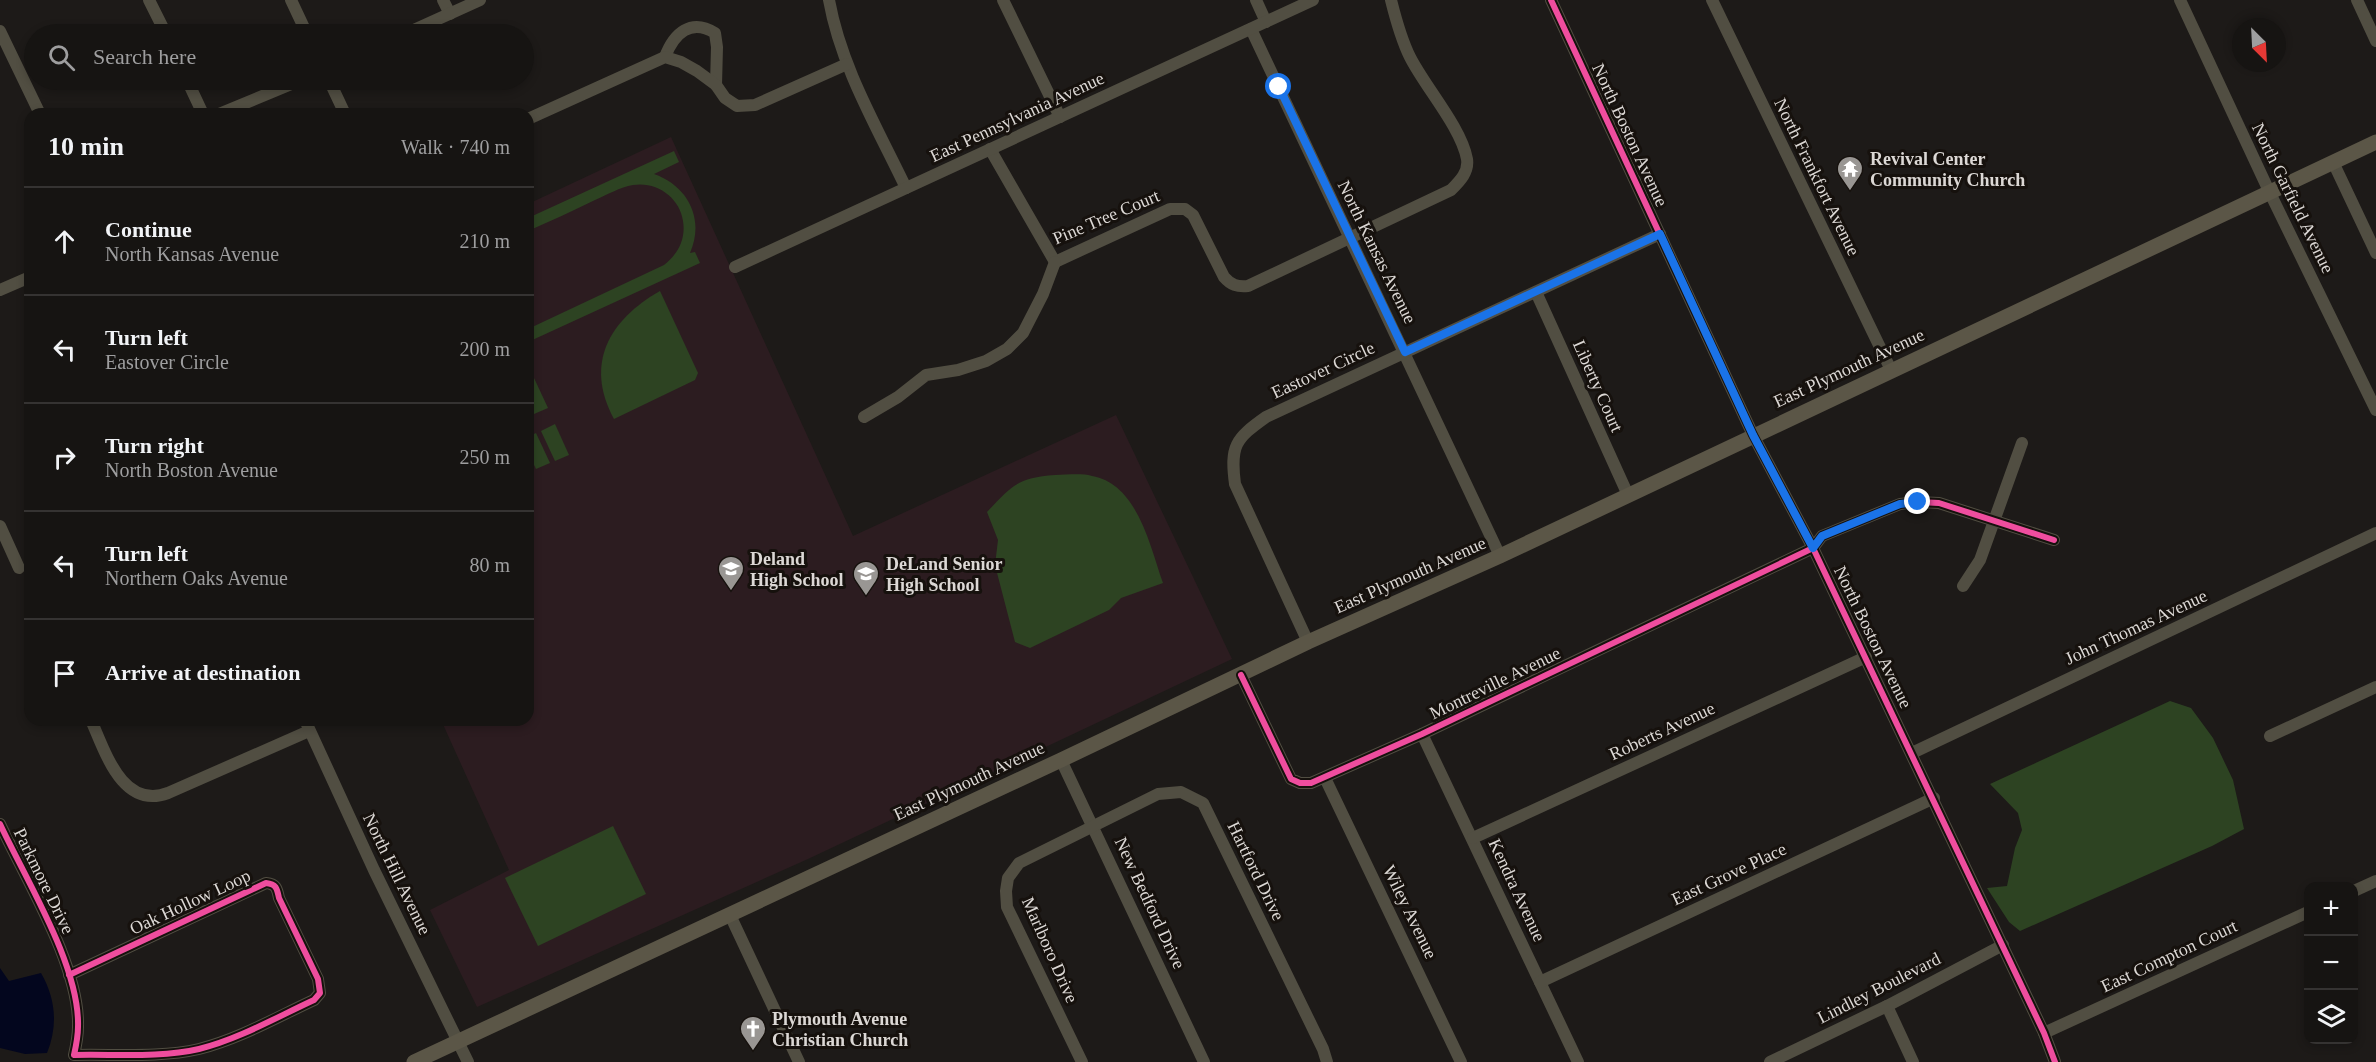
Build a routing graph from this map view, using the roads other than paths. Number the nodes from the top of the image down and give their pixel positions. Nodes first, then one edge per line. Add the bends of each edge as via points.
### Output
1 (149, 0) edge
2 (291, 0) edge
3 (443, 0) edge
4 (480, 0) edge
5 (829, 0) edge
6 (1003, 0) edge
7 (1256, 0) edge
8 (1313, 0) edge
9 (1391, 0) edge
10 (1551, 0) edge
11 (1712, 0) edge
12 (2180, 0) edge
13 (2357, 0) edge
14 (450, 14) junction
15 (1266, 22) junction
16 (161, 24) edge
17 (302, 24) edge
18 (428, 24) edge
19 (1251, 29) junction
20 (0, 31) edge
21 (2376, 40) edge
22 (665, 57) junction
23 (847, 64) junction
24 (24, 81) edge
25 (716, 85) junction
26 (28, 90) edge
27 (192, 90) edge
28 (277, 90) edge
29 (334, 90) edge
30 (37, 108) edge
31 (200, 108) edge
32 (233, 108) edge
33 (342, 108) edge
34 (534, 116) edge
35 (1060, 117) junction
36 (2376, 142) edge
37 (990, 149) junction
38 (2333, 162) junction
39 (906, 188) junction
40 (2269, 191) junction
41 (1660, 234) junction
42 (1350, 237) junction
43 (2376, 253) edge
44 (1055, 262) junction
45 (735, 267) dead end
46 (24, 280) edge
47 (0, 290) edge
48 (1536, 292) junction
49 (1405, 352) junction
50 (1891, 370) junction
51 (2376, 410) edge
52 (864, 417) dead end
53 (1753, 435) junction
54 (2022, 443) dead end
55 (1628, 495) junction
56 (1994, 521) junction
57 (0, 526) edge
58 (2376, 533) edge
59 (2054, 540) dead end
60 (1813, 548) junction
61 (1500, 556) junction
62 (19, 568) dead end
63 (1964, 585) dead end
64 (1308, 642) junction
65 (1866, 657) junction
66 (1241, 675) junction
67 (2376, 687) edge
68 (94, 726) edge
69 (305, 726) edge
70 (307, 726) edge
71 (1422, 734) junction
72 (2270, 736) dead end
73 (1912, 753) junction
74 (1061, 760) junction
75 (1325, 777) junction
76 (1934, 798) junction
77 (0, 824) edge
78 (1093, 825) junction
79 (1473, 838) junction
80 (2376, 880) edge
81 (2358, 889) edge
82 (2304, 914) edge
83 (730, 915) junction
84 (2003, 945) junction
85 (69, 975) junction
86 (1540, 982) junction
87 (1887, 1006) junction
88 (2044, 1033) junction
89 (458, 1042) junction
90 (74, 1060) edge
91 (414, 1062) edge
92 (468, 1062) edge
93 (799, 1062) edge
94 (1083, 1062) edge
95 (1204, 1062) edge
96 (1327, 1062) edge
97 (1461, 1062) edge
98 (1578, 1062) edge
99 (1770, 1062) edge
100 (1913, 1062) edge
101 (2055, 1062) edge

1 - 16 street
2 - 17 street
3 - 14 street
4 - 14 street
5 - 23 street
6 - 35 street
7 - 15 street
8 - 15 street, East Pennsylvania Avenue
9 - 42 street, Pine Tree Court via 1410,57 1460,138 1467,159 1466,171 1451,190
10 - 41 street, North Boston Avenue
11 - 50 street, North Frankfort Avenue
12 - 40 street, North Garfield Avenue
13 - 21 street
14 - 18 street
15 - 19 street, East Pennsylvania Avenue
19 - 35 street, East Pennsylvania Avenue
19 - 42 street, North Kansas Avenue
20 - 24 street
22 - 25 street via 689,66
22 - 25 street via 684,30 705,27 715,33
22 - 34 street
23 - 25 street via 746,107 725,98
23 - 39 street
26 - 30 street
27 - 31 street
28 - 32 street
29 - 33 street
35 - 37 street, East Pennsylvania Avenue
36 - 38 main road, East Plymouth Avenue
37 - 39 street, East Pennsylvania Avenue
37 - 44 street, Pine Tree Court
38 - 40 main road, East Plymouth Avenue
38 - 43 street
39 - 45 street, East Pennsylvania Avenue
40 - 50 main road, East Plymouth Avenue
40 - 51 street, North Garfield Avenue
41 - 48 street, Eastover Circle
41 - 53 street, North Boston Avenue
42 - 44 street, Pine Tree Court via 1248,286 1237,287 1224,277 1193,215 1185,209 1170,209
42 - 49 street, North Kansas Avenue
44 - 52 street via 1023,333 1007,349 958,370 926,375
46 - 47 street
48 - 49 street, Eastover Circle
48 - 55 street, Liberty Court
49 - 61 street, North Kansas Avenue
49 - 64 street, Eastover Circle via 1266,417 1236,444 1232,459 1235,484
50 - 53 main road, East Plymouth Avenue
53 - 55 main road, East Plymouth Avenue
53 - 60 street, North Boston Avenue
54 - 56 street
55 - 61 main road, East Plymouth Avenue
56 - 59 street, Montreville Avenue
56 - 60 street, Montreville Avenue via 1940,503 1900,504 1822,536
56 - 63 street via 1980,560
57 - 62 street
58 - 73 street, John Thomas Avenue
60 - 65 street, North Boston Avenue
60 - 71 street, Montreville Avenue
61 - 64 main road, East Plymouth Avenue
64 - 66 main road, East Plymouth Avenue
65 - 73 street, North Boston Avenue
65 - 79 street, Roberts Avenue
66 - 74 main road, East Plymouth Avenue
66 - 75 street, Montreville Avenue via 1291,779 1311,783
67 - 72 street
68 - 69 street via 115,773 135,793 152,797 168,794
70 - 89 street, North Hill Avenue
71 - 75 street, Montreville Avenue
71 - 79 street, Kendra Avenue
73 - 76 street, North Boston Avenue
74 - 78 street, New Bedford Drive
74 - 83 main road, East Plymouth Avenue
75 - 97 street, Wiley Avenue
76 - 84 street, North Boston Avenue
76 - 86 street, East Grove Place
77 - 85 street, Parkmore Drive
78 - 94 street, Marlboro Drive via 1019,863 1008,878 1006,891 1007,907
78 - 95 street, New Bedford Drive
78 - 96 street, Hartford Drive via 1158,794 1181,792 1203,803
79 - 86 street, Kendra Avenue
80 - 81 street
82 - 88 street, East Compton Court
83 - 89 main road, East Plymouth Avenue
83 - 93 street
84 - 87 street, Lindley Boulevard
84 - 88 street, North Boston Avenue
85 - 90 street, Parkmore Drive via 78,1028
85 - 90 street, Oak Hollow Loop via 272,883 320,986 314,1000 209,1046
86 - 98 street, Kendra Avenue
87 - 99 street, Lindley Boulevard
87 - 100 street
88 - 101 street, North Boston Avenue
89 - 91 main road, East Plymouth Avenue
89 - 92 street, North Hill Avenue

